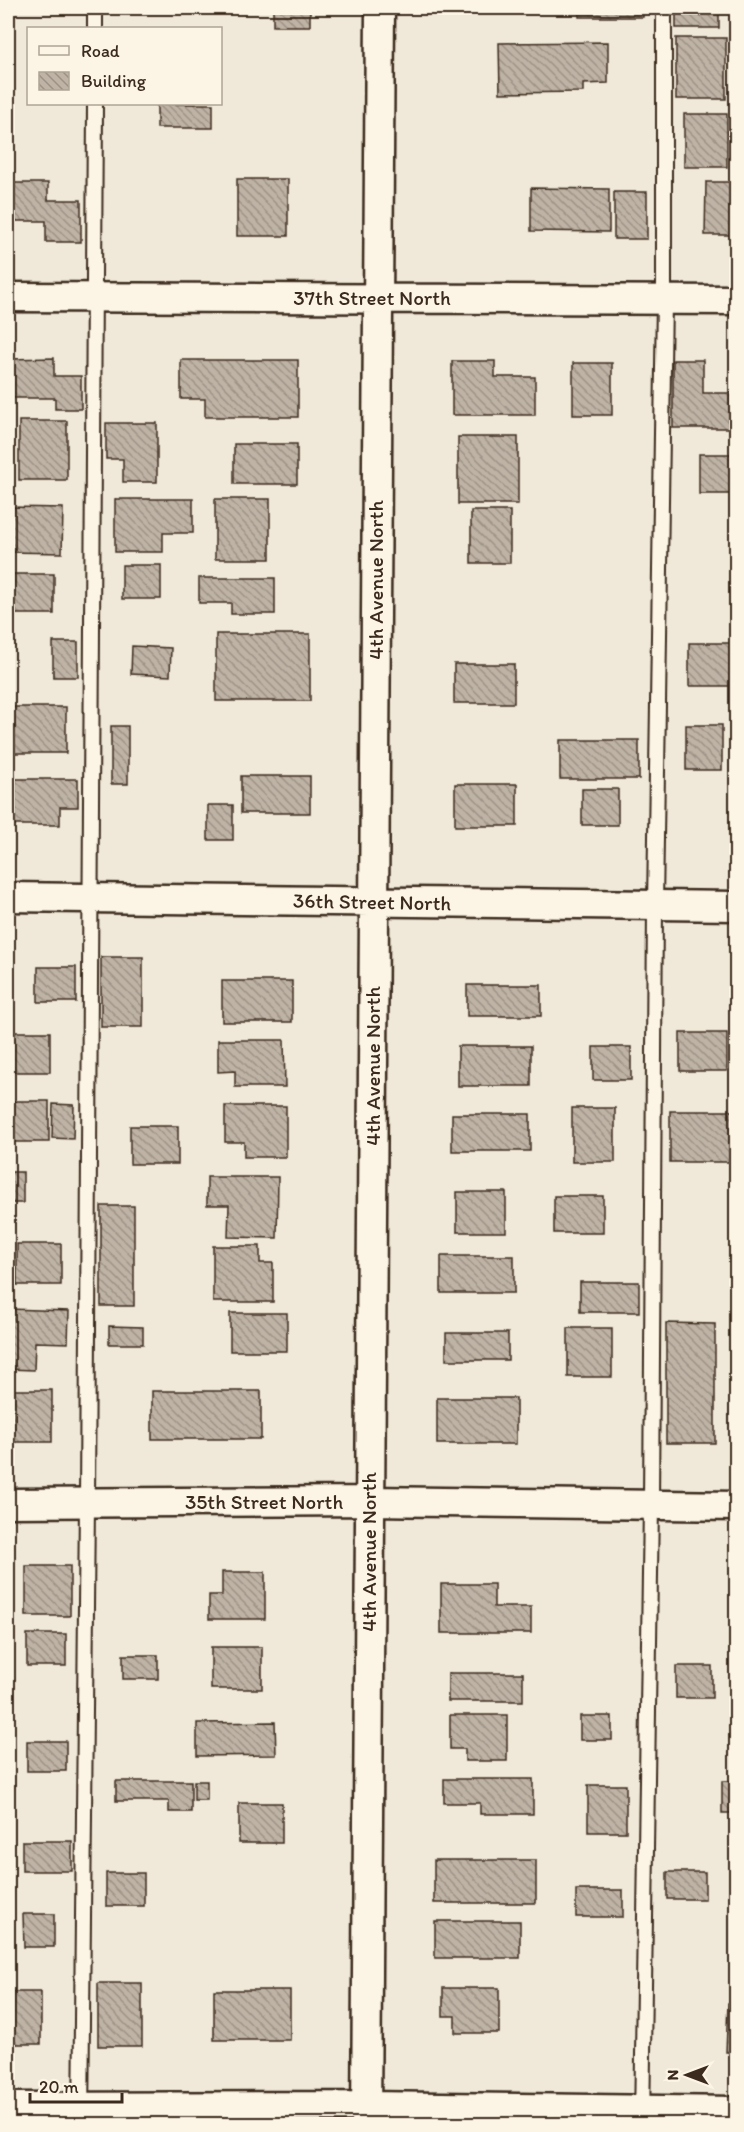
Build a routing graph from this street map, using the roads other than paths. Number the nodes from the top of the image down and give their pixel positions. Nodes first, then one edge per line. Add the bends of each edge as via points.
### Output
1 (95, 8) edge
2 (380, 8) edge
3 (664, 8) edge
4 (95, 27) edge
5 (95, 105) edge
6 (8, 297) edge
7 (377, 298) junction
8 (93, 299) junction
9 (664, 300) junction
10 (736, 300) edge
11 (8, 897) edge
12 (91, 898) junction
13 (374, 902) junction
14 (656, 905) junction
15 (736, 906) edge
16 (370, 1501) junction
17 (8, 1503) edge
18 (87, 1503) junction
19 (651, 1505) junction
20 (736, 1506) edge
21 (8, 2107) edge
22 (736, 2111) edge
23 (366, 2115) edge
24 (82, 2116) edge
25 (642, 2117) edge

1 - 4 lane
2 - 7 street, 4th Avenue North
3 - 9 lane
5 - 8 lane
6 - 8 street, 37th Street North
7 - 8 street, 37th Street North
7 - 9 street, 37th Street North
7 - 13 street, 4th Avenue North
8 - 12 lane
9 - 10 street, 37th Street North
9 - 14 lane
11 - 12 street, 36th Street North
12 - 13 street, 36th Street North
12 - 18 lane
13 - 14 street, 36th Street North
13 - 16 street, 4th Avenue North
14 - 15 street, 36th Street North
14 - 19 lane
16 - 18 street, 35th Street North
16 - 19 street, 35th Street North
16 - 23 street, 4th Avenue North
17 - 18 street, 35th Street North
18 - 24 lane
19 - 20 street, 35th Street North
19 - 25 lane
21 - 24 street
22 - 25 street
23 - 24 street
23 - 25 street

